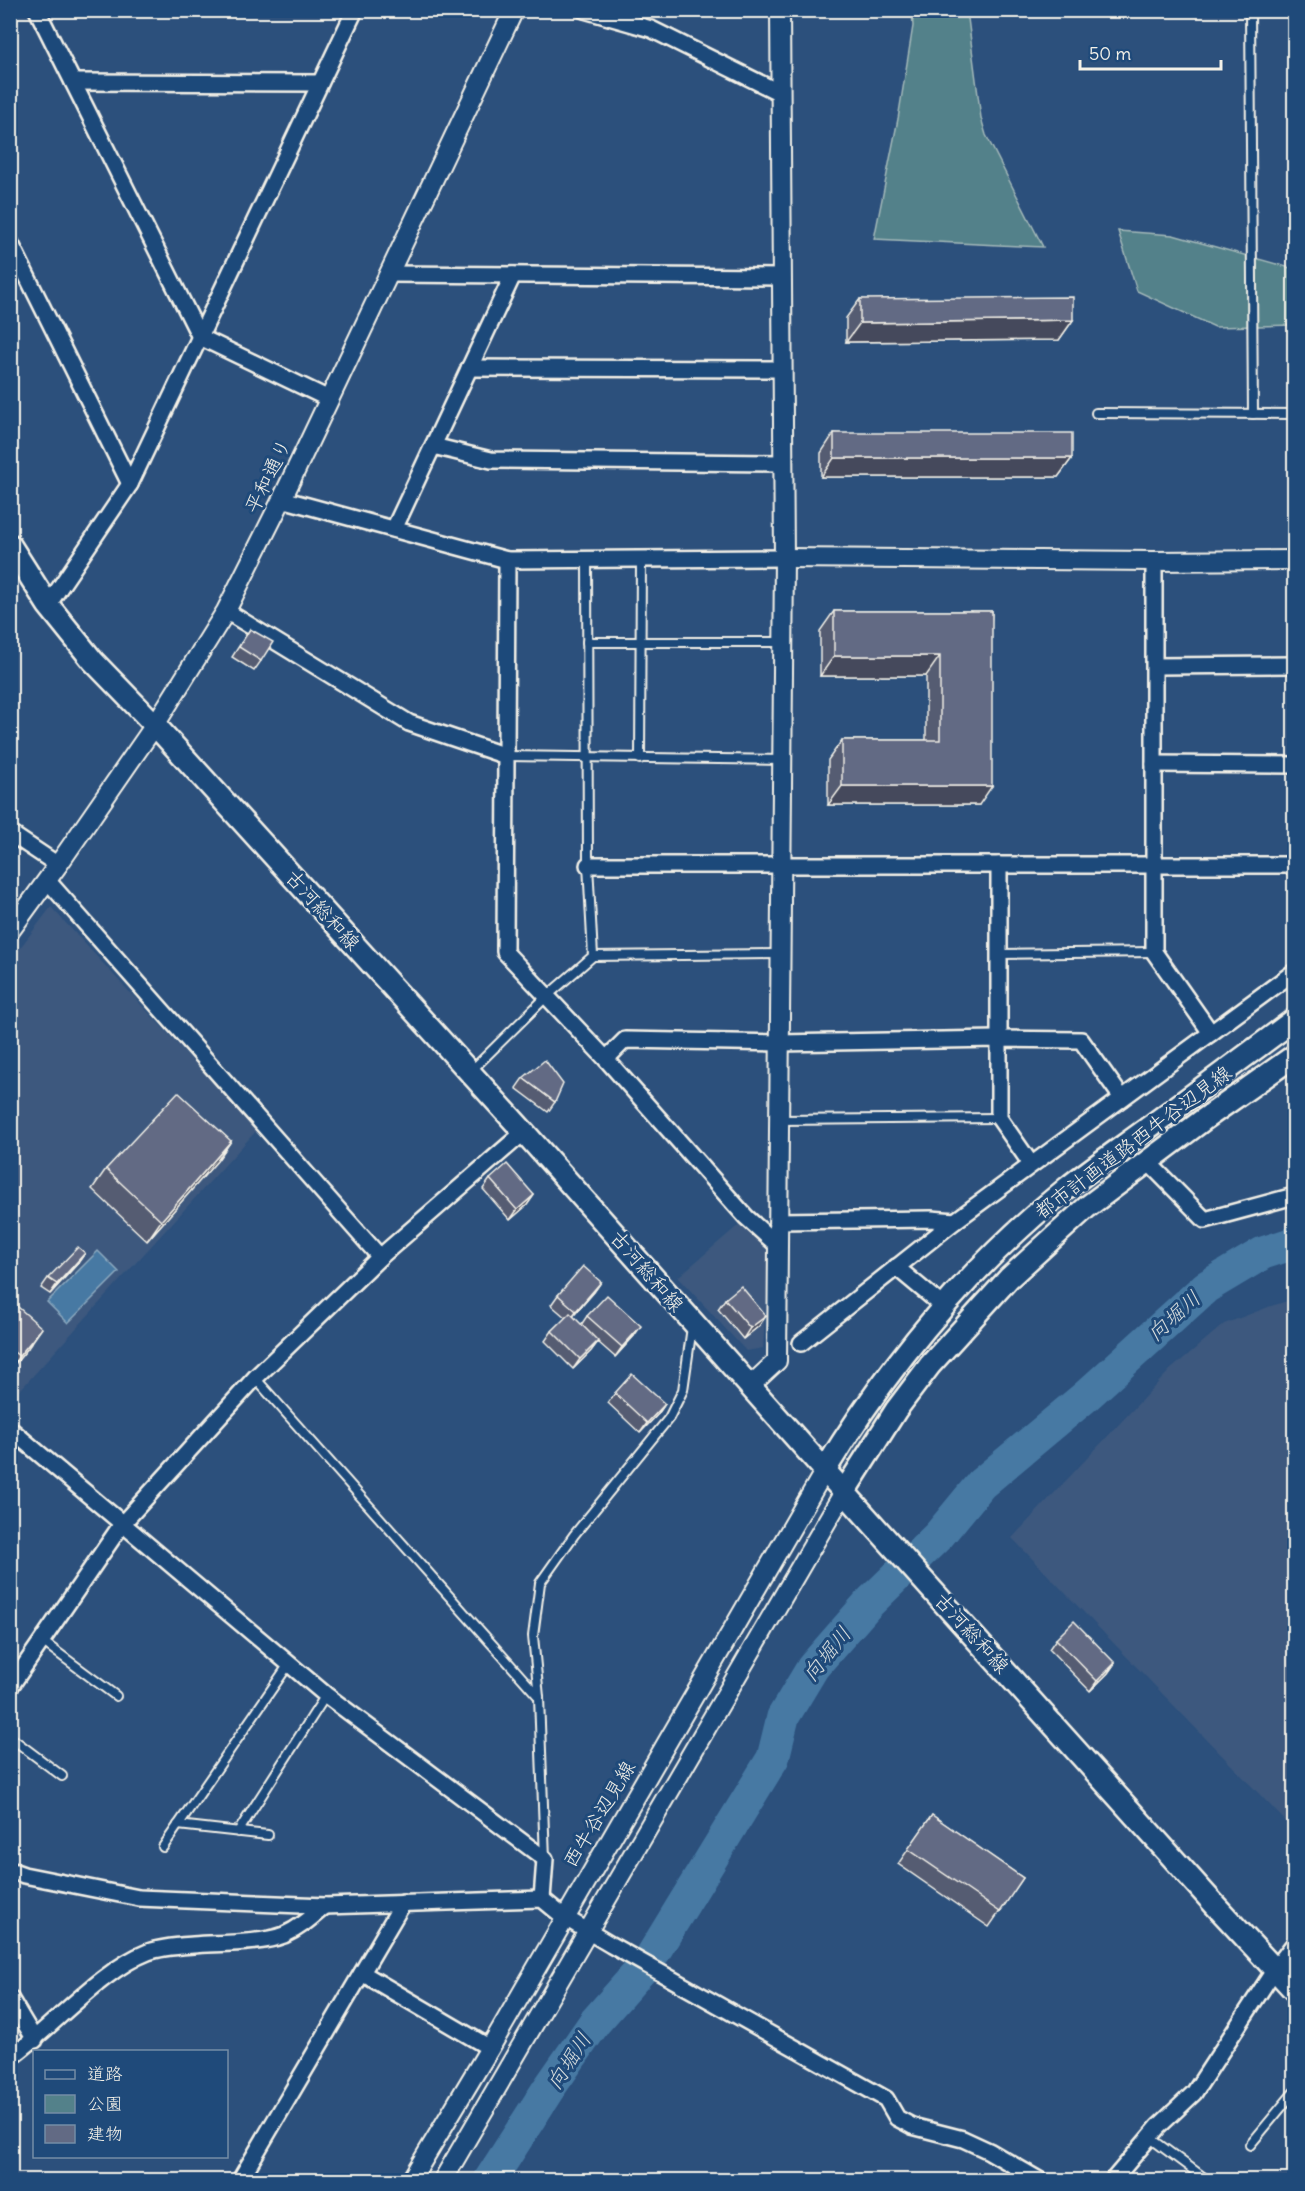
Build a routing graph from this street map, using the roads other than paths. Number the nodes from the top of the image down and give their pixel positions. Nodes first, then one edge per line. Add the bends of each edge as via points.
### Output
1 (37, 10) edge
2 (355, 10) edge
3 (514, 10) edge
4 (584, 10) edge
5 (780, 10) edge
6 (1250, 10) edge
7 (73, 82) junction
8 (320, 83) junction
9 (780, 93) junction
10 (10, 242) edge
11 (389, 274) junction
12 (513, 275) junction
13 (781, 277) junction
14 (200, 337) junction
15 (470, 368) junction
16 (782, 369) junction
17 (329, 399) junction
18 (1096, 413) dead end
19 (1253, 414) junction
20 (1294, 414) edge
21 (433, 446) junction
22 (782, 463) junction
23 (130, 484) junction
24 (282, 499) junction
25 (394, 530) junction
26 (10, 545) edge
27 (784, 558) junction
28 (641, 559) junction
29 (507, 560) junction
30 (587, 560) junction
31 (1294, 560) edge
32 (1154, 561) junction
33 (48, 605) junction
34 (226, 611) junction
35 (587, 642) junction
36 (641, 642) junction
37 (783, 642) junction
38 (1294, 665) edge
39 (1155, 666) junction
40 (155, 725) junction
41 (506, 756) junction
42 (588, 758) junction
43 (640, 759) junction
44 (783, 760) junction
45 (1154, 764) junction
46 (1294, 765) edge
47 (10, 833) edge
48 (58, 865) junction
49 (588, 865) junction
50 (781, 865) junction
51 (999, 865) junction
52 (1154, 865) junction
53 (1294, 865) edge
54 (47, 880) junction
55 (10, 931) edge
56 (1154, 952) junction
57 (780, 954) junction
58 (999, 954) junction
59 (593, 956) junction
60 (1294, 972) edge
61 (547, 996) junction
62 (1294, 1020) edge
63 (1211, 1034) junction
64 (998, 1039) junction
65 (779, 1042) junction
66 (1294, 1056) edge
67 (606, 1059) junction
68 (470, 1072) junction
69 (1122, 1098) junction
70 (999, 1118) junction
71 (779, 1120) junction
72 (524, 1132) junction
73 (1148, 1161) junction
74 (1031, 1164) junction
75 (1294, 1196) edge
76 (777, 1221) junction
77 (955, 1221) junction
78 (777, 1245) junction
79 (380, 1257) junction
80 (896, 1267) junction
81 (944, 1307) junction
82 (692, 1323) junction
83 (801, 1343) dead end
84 (255, 1378) junction
85 (750, 1386) junction
86 (10, 1429) edge
87 (825, 1470) junction
88 (844, 1492) junction
89 (122, 1524) junction
90 (42, 1641) junction
91 (289, 1664) junction
92 (10, 1687) edge
93 (326, 1695) junction
94 (116, 1696) dead end
95 (538, 1697) junction
96 (10, 1737) edge
97 (62, 1776) dead end
98 (178, 1825) junction
99 (238, 1832) junction
100 (268, 1835) dead end
101 (164, 1847) dead end
102 (545, 1859) junction
103 (10, 1870) edge
104 (542, 1899) junction
105 (403, 1903) junction
106 (325, 1906) junction
107 (564, 1917) junction
108 (588, 1930) junction
109 (1294, 1944) edge
110 (1275, 1969) junction
111 (362, 1972) junction
112 (1294, 1990) edge
113 (10, 1998) edge
114 (35, 2040) junction
115 (490, 2048) junction
116 (10, 2058) edge
117 (1294, 2092) edge
118 (1149, 2137) junction
119 (1250, 2145) dead end
120 (240, 2181) edge
121 (411, 2181) edge
122 (443, 2181) edge
123 (1039, 2181) edge
124 (1113, 2181) edge
125 (1207, 2181) edge

1 - 7 street
2 - 8 street
3 - 11 street, 平和通り
4 - 9 street via 651,29
5 - 9 street
6 - 19 lane
7 - 8 street
7 - 14 street
8 - 14 street
9 - 13 street
10 - 23 street
11 - 12 street
11 - 17 street, 平和通り
12 - 13 street
12 - 15 street
13 - 16 street
14 - 17 street
14 - 23 street
15 - 16 street
15 - 21 street
16 - 22 street
17 - 24 street, 平和通り
18 - 19 lane
19 - 20 lane
21 - 22 street via 491,460
21 - 25 street
22 - 27 street
23 - 33 street
24 - 25 street
24 - 34 street, 平和通り
25 - 29 street
26 - 33 main road, 古河総和線
27 - 28 street
27 - 32 street
27 - 37 street
28 - 30 street
28 - 36 lane
29 - 30 street
29 - 41 street
30 - 35 lane
31 - 32 street
32 - 39 street
33 - 40 main road, 古河総和線 via 93,661
34 - 40 street, 平和通り
34 - 41 street via 409,723
35 - 36 lane
35 - 42 lane
36 - 37 lane
36 - 43 lane
37 - 44 street
38 - 39 street
39 - 45 street
40 - 48 street, 平和通り
40 - 68 main road, 古河総和線
41 - 42 lane
41 - 61 street via 505,952
42 - 43 lane
42 - 49 lane
43 - 44 lane
44 - 50 street
45 - 46 street
45 - 52 street
47 - 48 street
48 - 54 street, 平和通り
49 - 50 street
49 - 59 lane
50 - 51 street
50 - 57 street
51 - 52 street
51 - 58 street
52 - 53 street
52 - 56 street
54 - 55 street, 平和通り
54 - 79 street
56 - 58 lane
56 - 63 street
57 - 59 lane
57 - 65 street
58 - 64 street
59 - 61 lane
60 - 63 street
61 - 67 street
61 - 68 lane
62 - 81 main road, 都市計画道路西牛谷辺見線 via 1068,1187
63 - 69 street
64 - 65 street
64 - 69 street via 1081,1040
64 - 70 street
65 - 67 street via 625,1041
65 - 71 street
66 - 73 main road, 都市計画道路西牛谷辺見線
67 - 78 street via 746,1217
68 - 72 main road, 古河総和線
69 - 74 street
70 - 71 lane
70 - 74 street
71 - 76 street
72 - 79 street
72 - 82 main road, 古河総和線
73 - 75 street via 1205,1220
73 - 88 main road, 都市計画道路西牛谷辺見線 via 1087,1207 1009,1278 968,1322 896,1410
74 - 77 street
76 - 77 street
76 - 78 street
77 - 80 street
78 - 85 street via 777,1361
79 - 84 street
80 - 81 street
80 - 83 street
81 - 87 main road, 都市計画道路西牛谷辺見線 via 874,1392
82 - 85 main road, 古河総和線
82 - 95 lane via 683,1389 669,1418 540,1583 533,1636
84 - 89 street
84 - 95 lane
85 - 87 main road, 古河総和線
86 - 89 street
87 - 88 main road, 古河総和線
87 - 107 street, 西牛谷辺見線
88 - 108 street
88 - 110 main road, 古河総和線
89 - 90 street
89 - 91 street
90 - 92 street
90 - 94 lane
91 - 93 street
91 - 98 lane
93 - 99 lane
93 - 102 street
95 - 102 lane
96 - 97 lane
98 - 99 lane
98 - 101 lane
99 - 100 lane
102 - 104 street
103 - 106 street via 139,1898
104 - 105 street
104 - 107 street
105 - 106 street
105 - 111 street
106 - 114 street via 284,1935 150,1951 118,1969
107 - 108 street
107 - 115 street, 西牛谷辺見線
108 - 122 street
108 - 123 street via 886,2099 897,2118 912,2126 963,2139
109 - 110 street
110 - 112 main road, 古河総和線
110 - 118 street via 1194,2093
111 - 115 street
111 - 120 street
113 - 114 street
114 - 116 street
115 - 121 street, 西牛谷辺見線
117 - 119 lane
118 - 124 street
118 - 125 lane

